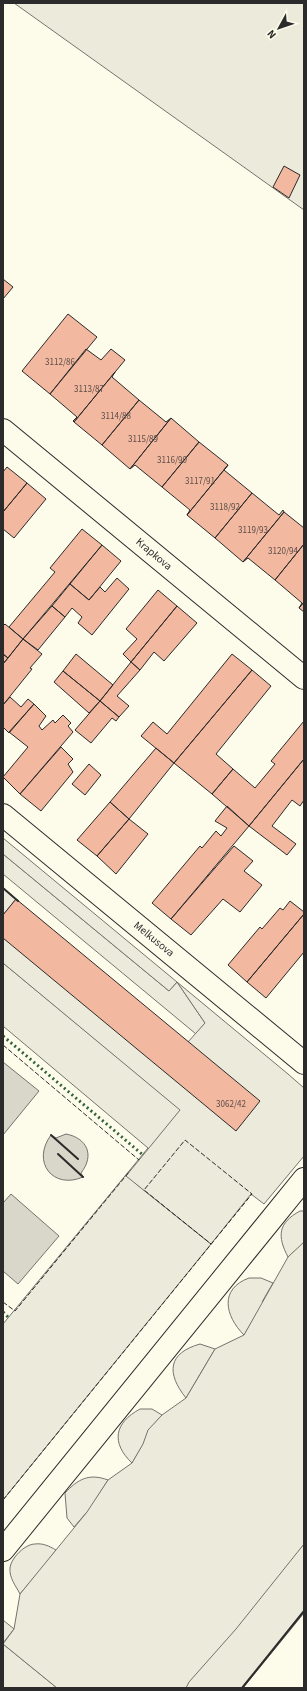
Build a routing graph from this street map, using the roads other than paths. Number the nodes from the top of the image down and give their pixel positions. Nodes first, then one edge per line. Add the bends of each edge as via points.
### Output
1 (3, 430) edge
2 (304, 678) edge
3 (3, 815) edge
4 (304, 1063) edge
5 (304, 1179) edge
6 (3, 1550) edge

1 - 2 street, Krapkova
3 - 4 street, Melkusova
5 - 6 street

